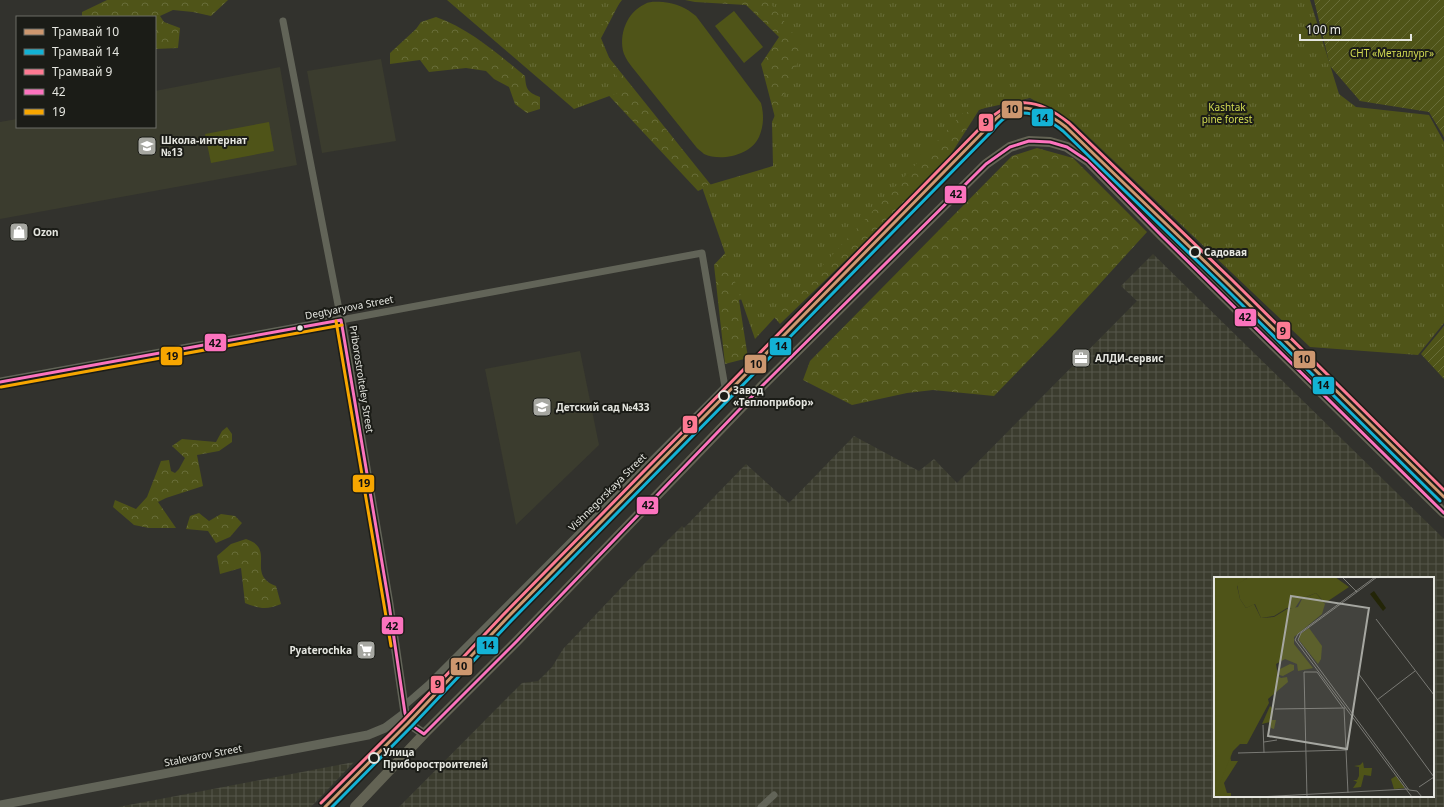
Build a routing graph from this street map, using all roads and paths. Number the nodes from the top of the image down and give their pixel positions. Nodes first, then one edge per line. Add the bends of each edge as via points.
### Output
1 (283, 21) dead end
2 (702, 253) joint
3 (341, 320) junction
4 (0, 382) edge
5 (1444, 513) edge
6 (405, 709) junction
7 (424, 734) junction
8 (774, 795) dead end
9 (0, 805) edge
10 (355, 807) edge
11 (761, 807) edge

1 - 3 street, Priborostroiteley Street
2 - 3 street, Degtyaryova Street
2 - 6 street, Vishnegorskaya Street via 725,387
3 - 4 street, Degtyaryova Street
3 - 6 street, Priborostroiteley Street
5 - 7 main road via 1088,161 1067,147 1050,142 1029,141 1010,147 986,164 763,385
6 - 7 street, Priborostroiteley Street via 408,723
6 - 9 street, Stalevarov Street via 385,728 368,735
7 - 10 main road
8 - 11 street

